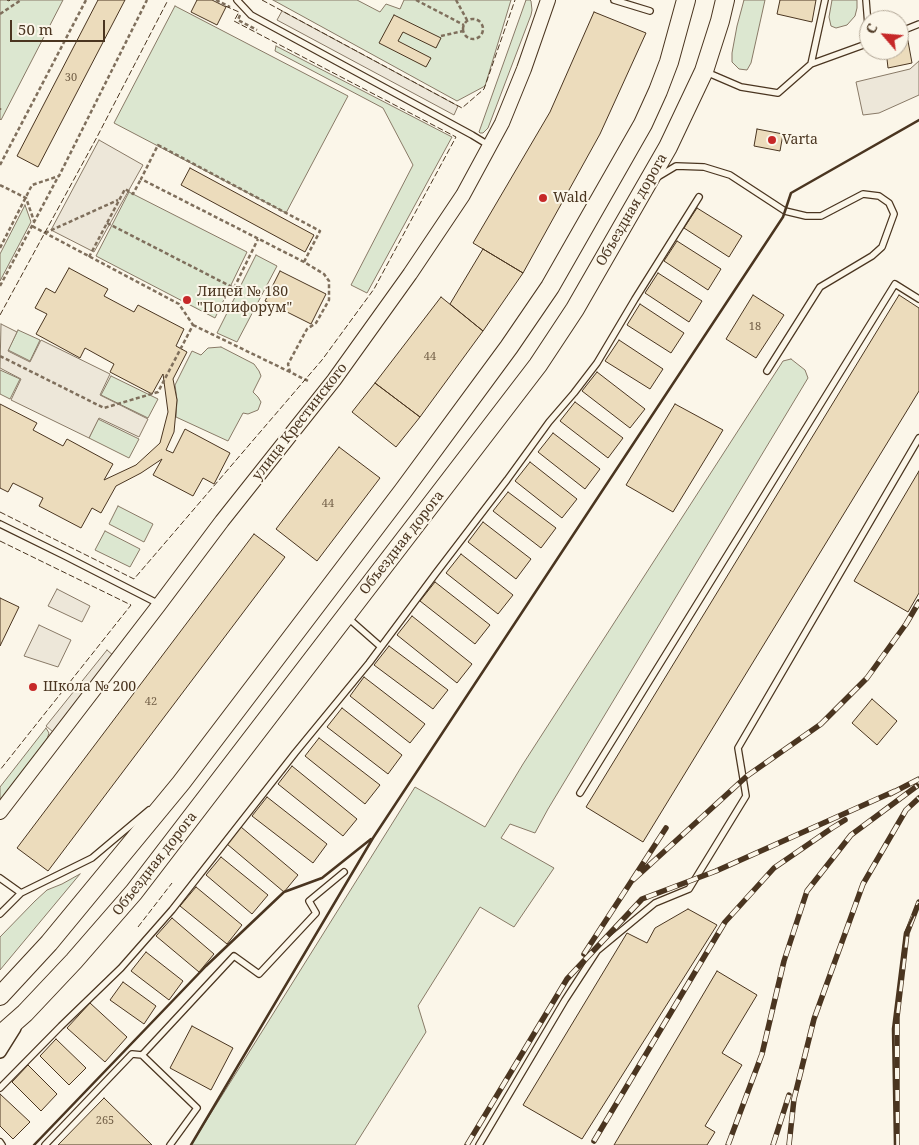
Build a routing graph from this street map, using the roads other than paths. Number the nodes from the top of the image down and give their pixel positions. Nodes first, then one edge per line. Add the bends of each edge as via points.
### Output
1 (237, 0) edge
2 (548, 0) edge
3 (614, 0) edge
4 (686, 0) edge
5 (725, 0) edge
6 (825, 0) edge
7 (650, 11) dead end
8 (859, 47) edge
9 (811, 64) junction
10 (704, 71) junction
11 (490, 146) junction
12 (646, 184) junction
13 (699, 197) dead end
14 (919, 299) edge
15 (768, 371) dead end
16 (919, 438) edge
17 (0, 524) edge
18 (160, 605) junction
19 (346, 616) junction
20 (381, 647) junction
21 (181, 783) junction
22 (580, 793) dead end
23 (0, 812) edge
24 (344, 872) dead end
25 (0, 878) edge
26 (21, 892) junction
27 (0, 914) edge
28 (0, 996) edge
29 (25, 1013) junction
30 (0, 1035) edge
31 (0, 1052) edge
32 (142, 1055) junction
33 (0, 1088) edge
34 (0, 1142) edge
35 (2, 1145) edge
36 (45, 1145) edge
37 (170, 1145) edge
38 (479, 1145) edge

1 - 11 lane via 251,15
2 - 11 street, улица Крестинского via 524,69
3 - 7 lane
4 - 21 main road via 658,91 643,124 550,288 403,491
5 - 10 main road, Объездная дорога
6 - 9 lane
8 - 9 lane
9 - 10 lane via 778,93 742,87
10 - 12 main road, Объездная дорога via 668,147
11 - 18 street, улица Крестинского via 458,202 334,380
12 - 15 lane via 676,166 704,167 730,175 785,211 806,216 821,216 864,194 879,196 889,202 894,214 882,247 820,287
12 - 19 main road, Объездная дорога via 575,309 538,365
13 - 20 lane via 597,363
14 - 22 lane via 895,284
16 - 38 lane via 738,748 746,796 689,889 655,903 597,951
17 - 18 lane
18 - 23 street, улица Крестинского
19 - 20 lane
19 - 29 main road, Объездная дорога via 134,892
20 - 33 lane via 172,910 121,968
21 - 26 lane via 92,858
21 - 28 main road via 49,944
24 - 32 lane via 310,901 316,913 259,974 234,956
25 - 26 lane
26 - 27 lane
29 - 30 main road, Объездная дорога
29 - 31 street
32 - 36 lane via 132,1054
32 - 37 lane via 197,1108
34 - 35 lane

